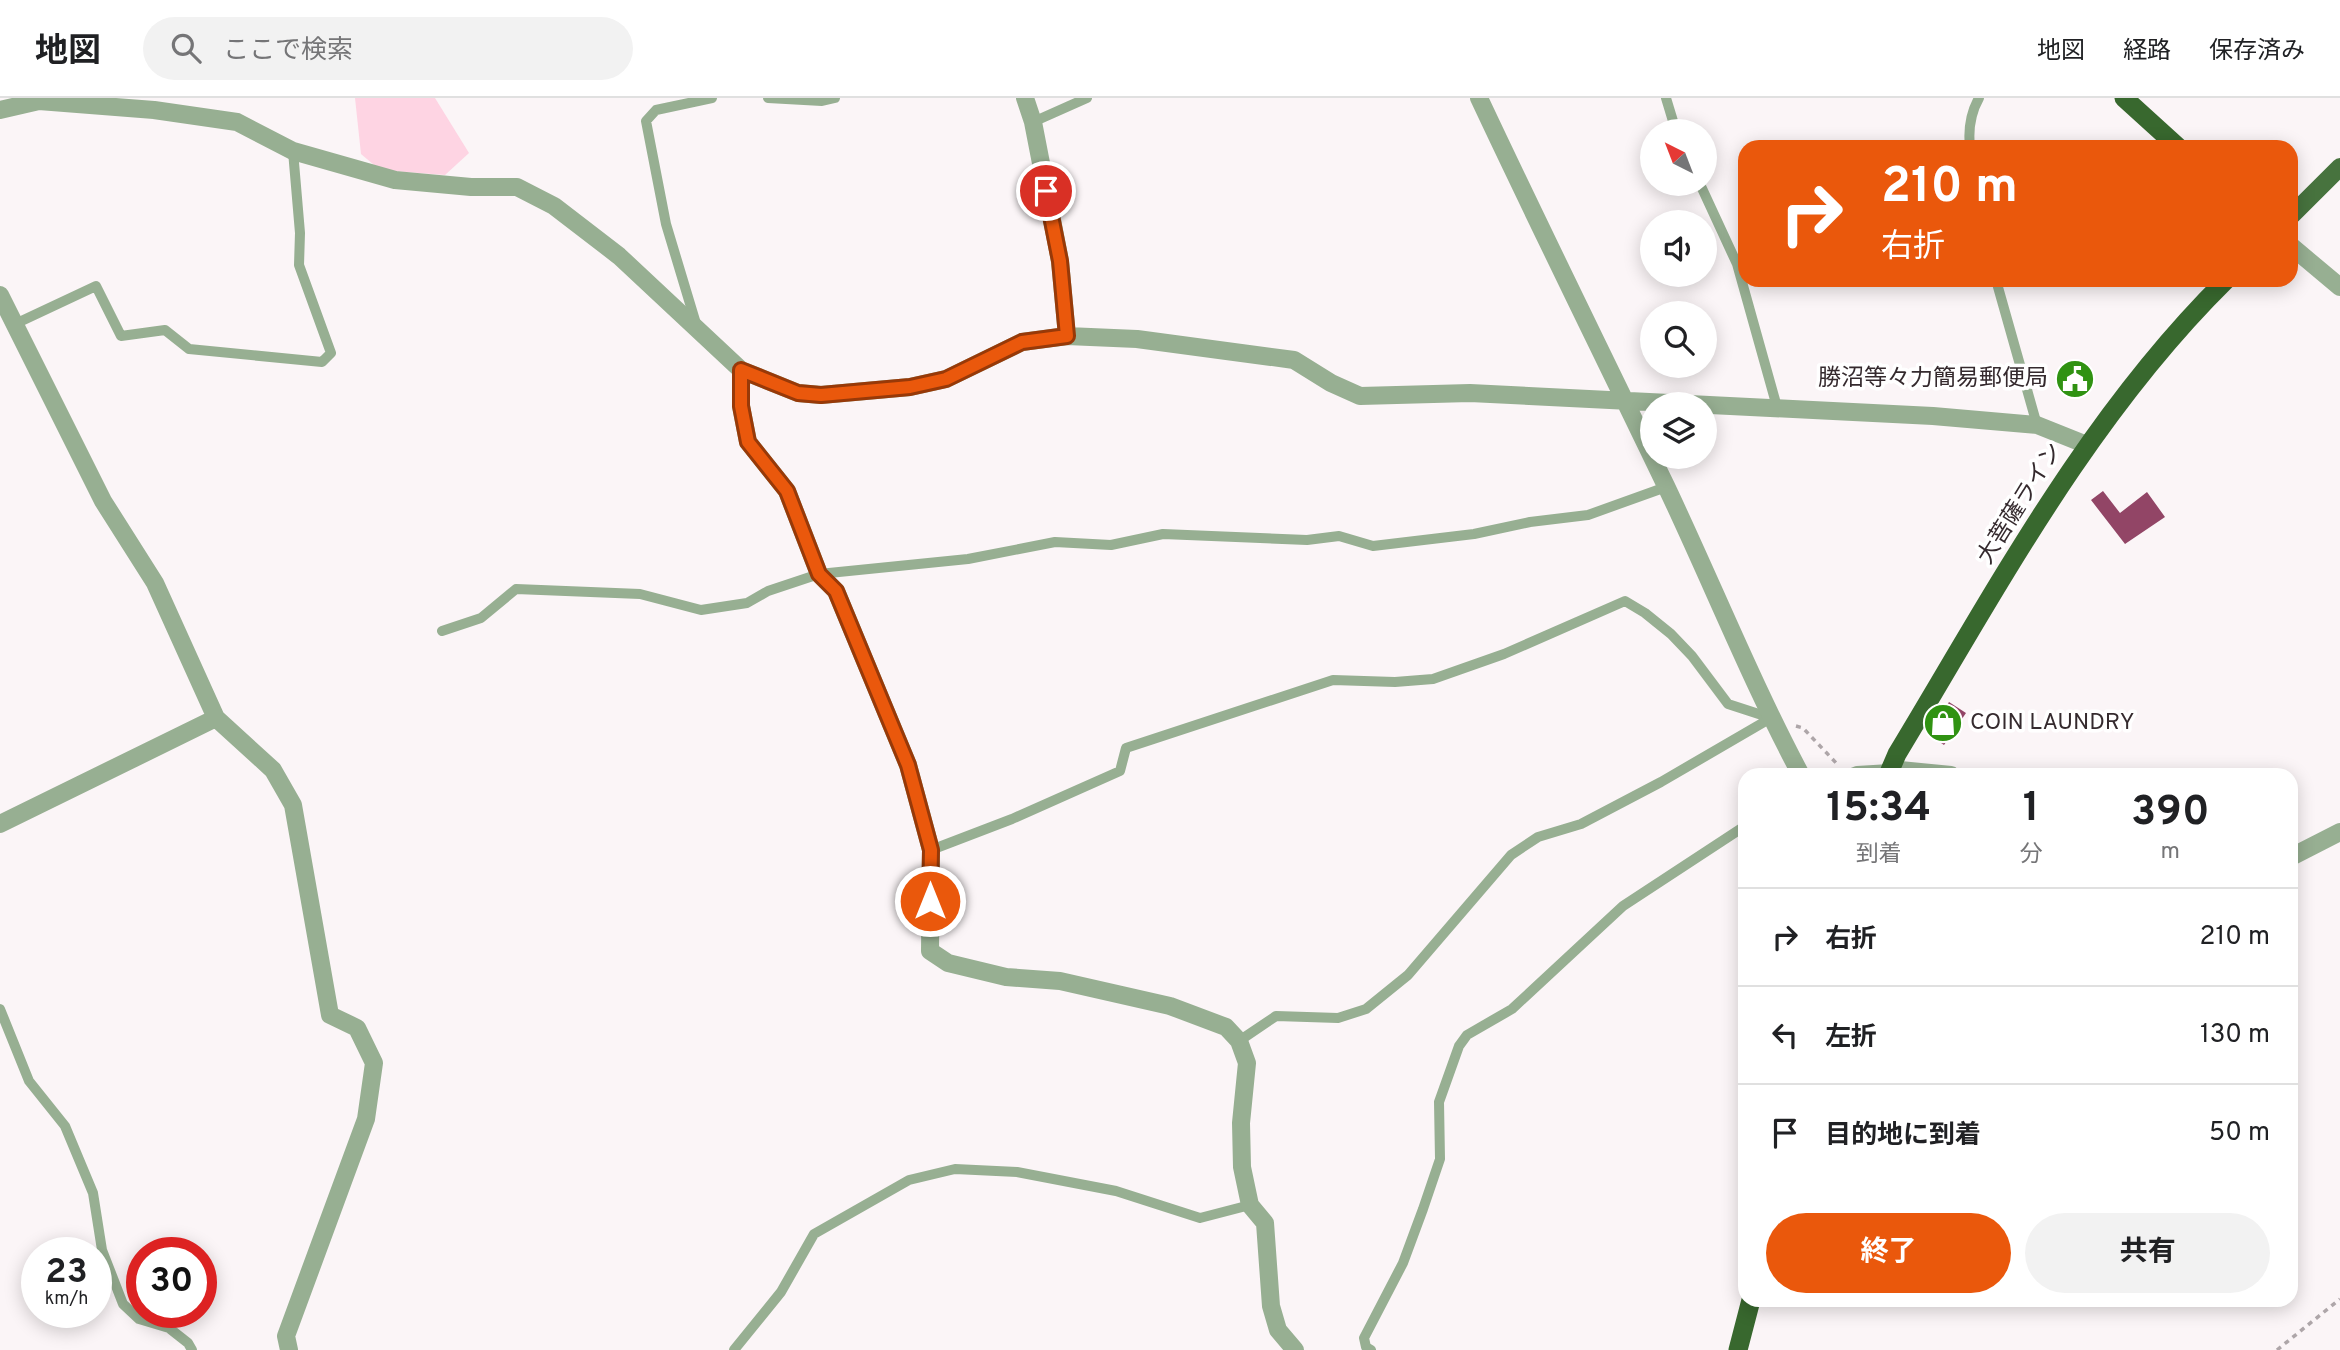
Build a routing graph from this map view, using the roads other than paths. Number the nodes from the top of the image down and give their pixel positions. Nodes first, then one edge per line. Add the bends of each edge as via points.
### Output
1 (712, 98) edge
2 (768, 98) edge
3 (835, 98) edge
4 (1025, 98) edge
5 (1087, 98) edge
6 (1479, 98) edge
7 (1666, 98) edge
8 (1979, 98) edge
9 (2124, 98) edge
10 (0, 110) edge
11 (1672, 119) edge
12 (1033, 122) junction
13 (1969, 140) edge
14 (2170, 140) edge
15 (293, 151) junction
16 (2340, 167) edge
17 (1706, 196) edge
18 (2298, 209) edge
19 (2298, 252) edge
20 (1738, 268) edge
21 (1743, 287) edge
22 (1998, 287) edge
23 (2219, 287) edge
24 (2340, 287) edge
25 (0, 295) edge
26 (15, 324) junction
27 (698, 331) junction
28 (1067, 336) junction
29 (741, 370) junction
30 (1623, 399) junction
31 (1777, 407) junction
32 (2037, 425) junction
33 (2087, 445) junction
34 (1666, 487) junction
35 (819, 574) junction
36 (442, 631) dead end
37 (216, 718) junction
38 (1771, 718) junction
39 (1797, 768) edge
40 (1891, 768) edge
41 (0, 824) edge
42 (1738, 831) edge
43 (2340, 832) edge
44 (931, 850) junction
45 (2298, 853) edge
46 (0, 1009) edge
47 (1239, 1041) junction
48 (1250, 1205) junction
49 (1749, 1307) edge
50 (192, 1350) edge
51 (289, 1350) edge
52 (734, 1350) edge
53 (1295, 1350) edge
54 (1371, 1350) edge
55 (1738, 1350) edge

1 - 27 lane via 656,110 646,121 666,224
2 - 3 lane
4 - 12 street
5 - 12 lane
6 - 30 street
7 - 11 lane
8 - 13 lane
9 - 14 highway
10 - 15 street via 39,101 155,110 237,122
12 - 28 street via 1060,261
15 - 26 lane via 299,265 331,353 322,362 189,349 165,330 121,336 96,286
15 - 27 street via 395,180 517,187 554,206 619,256
16 - 18 main road
17 - 20 lane
19 - 24 street
21 - 31 lane
22 - 32 lane
23 - 33 highway, 大菩薩ライン via 2189,316
25 - 26 street
26 - 37 street via 103,501 155,583
27 - 29 street
28 - 29 street via 1022,342 946,379 910,387 798,393
28 - 30 street via 1138,339 1294,360 1360,396 1469,393
29 - 35 street via 748,442 787,491
30 - 31 street
30 - 34 street
31 - 32 street
32 - 33 street
33 - 40 highway, 大菩薩ライン
34 - 35 lane via 1588,515 1373,546 1339,536 1307,540 1163,534 1111,545 1055,542 968,559
34 - 38 street
35 - 36 lane via 747,603 701,610 640,594 516,589 481,618
35 - 44 street via 836,591 863,651 908,765
37 - 41 street
37 - 51 street via 273,769 293,805 330,1015 357,1028 374,1063 366,1119 286,1336
38 - 39 street
38 - 44 lane via 1728,704 1671,634 1625,601 1433,680 1334,680 1126,748 1120,771
38 - 47 lane via 1661,782 1581,824 1538,837 1511,855 1408,975 1366,1009 1338,1018 1276,1016
42 - 54 lane via 1623,906 1512,1009 1467,1035 1439,1102 1440,1159 1404,1263 1364,1338
43 - 45 street
44 - 47 street via 930,951 948,963 1006,977 1060,981 1170,1006 1226,1027
46 - 50 lane via 29,1081 65,1126 93,1193 102,1251 123,1304 139,1319 169,1328
47 - 48 street via 1247,1063 1241,1123
48 - 52 lane via 1200,1218 1116,1191 1017,1172 955,1169 909,1180 814,1234 781,1292
48 - 53 street via 1265,1223 1271,1306 1278,1330
49 - 55 highway

